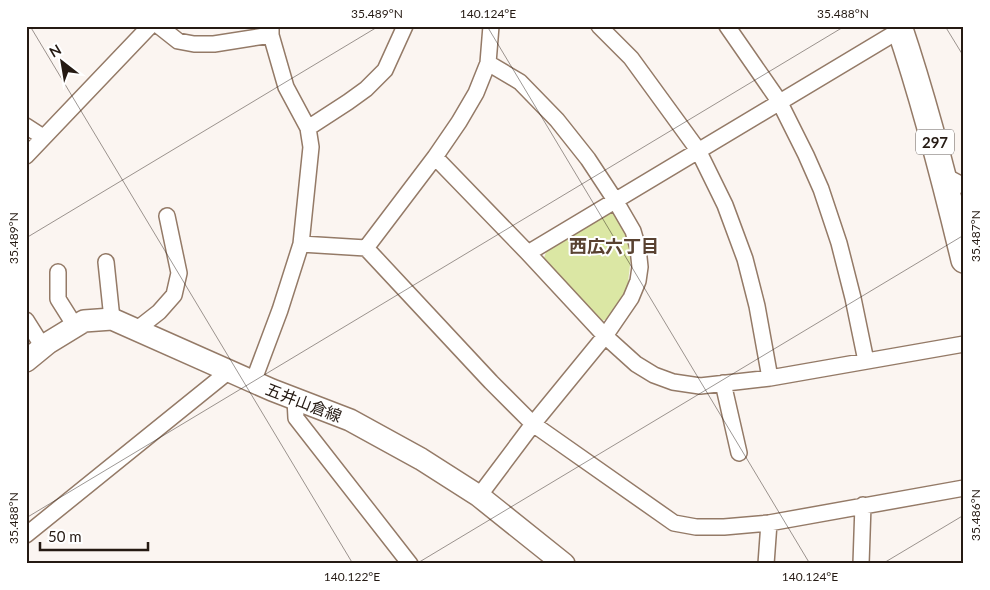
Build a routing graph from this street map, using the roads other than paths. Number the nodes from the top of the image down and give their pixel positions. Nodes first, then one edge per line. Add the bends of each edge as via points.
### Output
1 (150, 26) edge
2 (159, 26) edge
3 (405, 26) edge
4 (491, 26) edge
5 (599, 26) edge
6 (727, 26) edge
7 (899, 28) edge
8 (271, 31) edge
9 (488, 63) junction
10 (779, 102) junction
11 (26, 126) edge
12 (308, 128) junction
13 (43, 137) junction
14 (698, 150) junction
15 (26, 156) edge
16 (435, 157) junction
17 (954, 181) edge
18 (615, 200) junction
19 (167, 216) dead end
20 (300, 244) junction
21 (366, 248) junction
22 (528, 252) junction
23 (964, 260) edge
24 (106, 262) dead end
25 (58, 272) dead end
26 (112, 319) junction
27 (26, 320) edge
28 (74, 326) junction
29 (136, 330) junction
30 (605, 336) junction
31 (964, 344) edge
32 (43, 347) junction
33 (26, 361) edge
34 (866, 361) junction
35 (229, 371) junction
36 (770, 378) junction
37 (253, 382) junction
38 (724, 383) junction
39 (295, 399) junction
40 (533, 424) junction
41 (738, 453) dead end
42 (964, 488) edge
43 (479, 496) junction
44 (864, 505) junction
45 (769, 523) junction
46 (26, 535) edge
47 (410, 564) edge
48 (564, 564) edge
49 (766, 564) edge
50 (861, 564) edge

1 - 13 street
2 - 8 street via 178,42 194,44 214,44
3 - 12 street via 385,70 366,89
4 - 9 street
5 - 14 street via 632,58
6 - 10 street
7 - 10 street
7 - 17 highway, 297
8 - 12 street via 286,87
9 - 16 street via 460,122
9 - 18 street via 520,82 557,120
10 - 14 street
10 - 34 street via 821,188 849,280
11 - 13 street
12 - 20 street via 311,147
13 - 15 street
14 - 18 street
14 - 36 street via 725,205 745,259
16 - 21 street
16 - 22 street
17 - 23 highway, 297
18 - 22 street
18 - 30 street via 632,231 640,267 631,298
19 - 29 street via 179,273 174,295
20 - 21 street
20 - 37 street
21 - 40 street
22 - 30 street
24 - 26 street
25 - 28 street via 58,300
26 - 28 main road, 五井山倉線 via 84,321
26 - 29 main road, 五井山倉線
27 - 32 street
28 - 32 main road, 五井山倉線
29 - 35 main road, 五井山倉線
30 - 38 street via 636,364 654,375 700,386
30 - 40 street
31 - 34 street
32 - 33 main road, 五井山倉線
34 - 36 street
35 - 37 main road, 五井山倉線
35 - 46 street
36 - 38 street
37 - 39 main road, 五井山倉線
38 - 41 street
39 - 43 main road, 五井山倉線 via 350,420
39 - 47 street via 296,418
40 - 43 street
40 - 45 street via 674,523 696,527
42 - 44 street
43 - 48 main road, 五井山倉線
44 - 45 street
44 - 50 street
45 - 49 street

